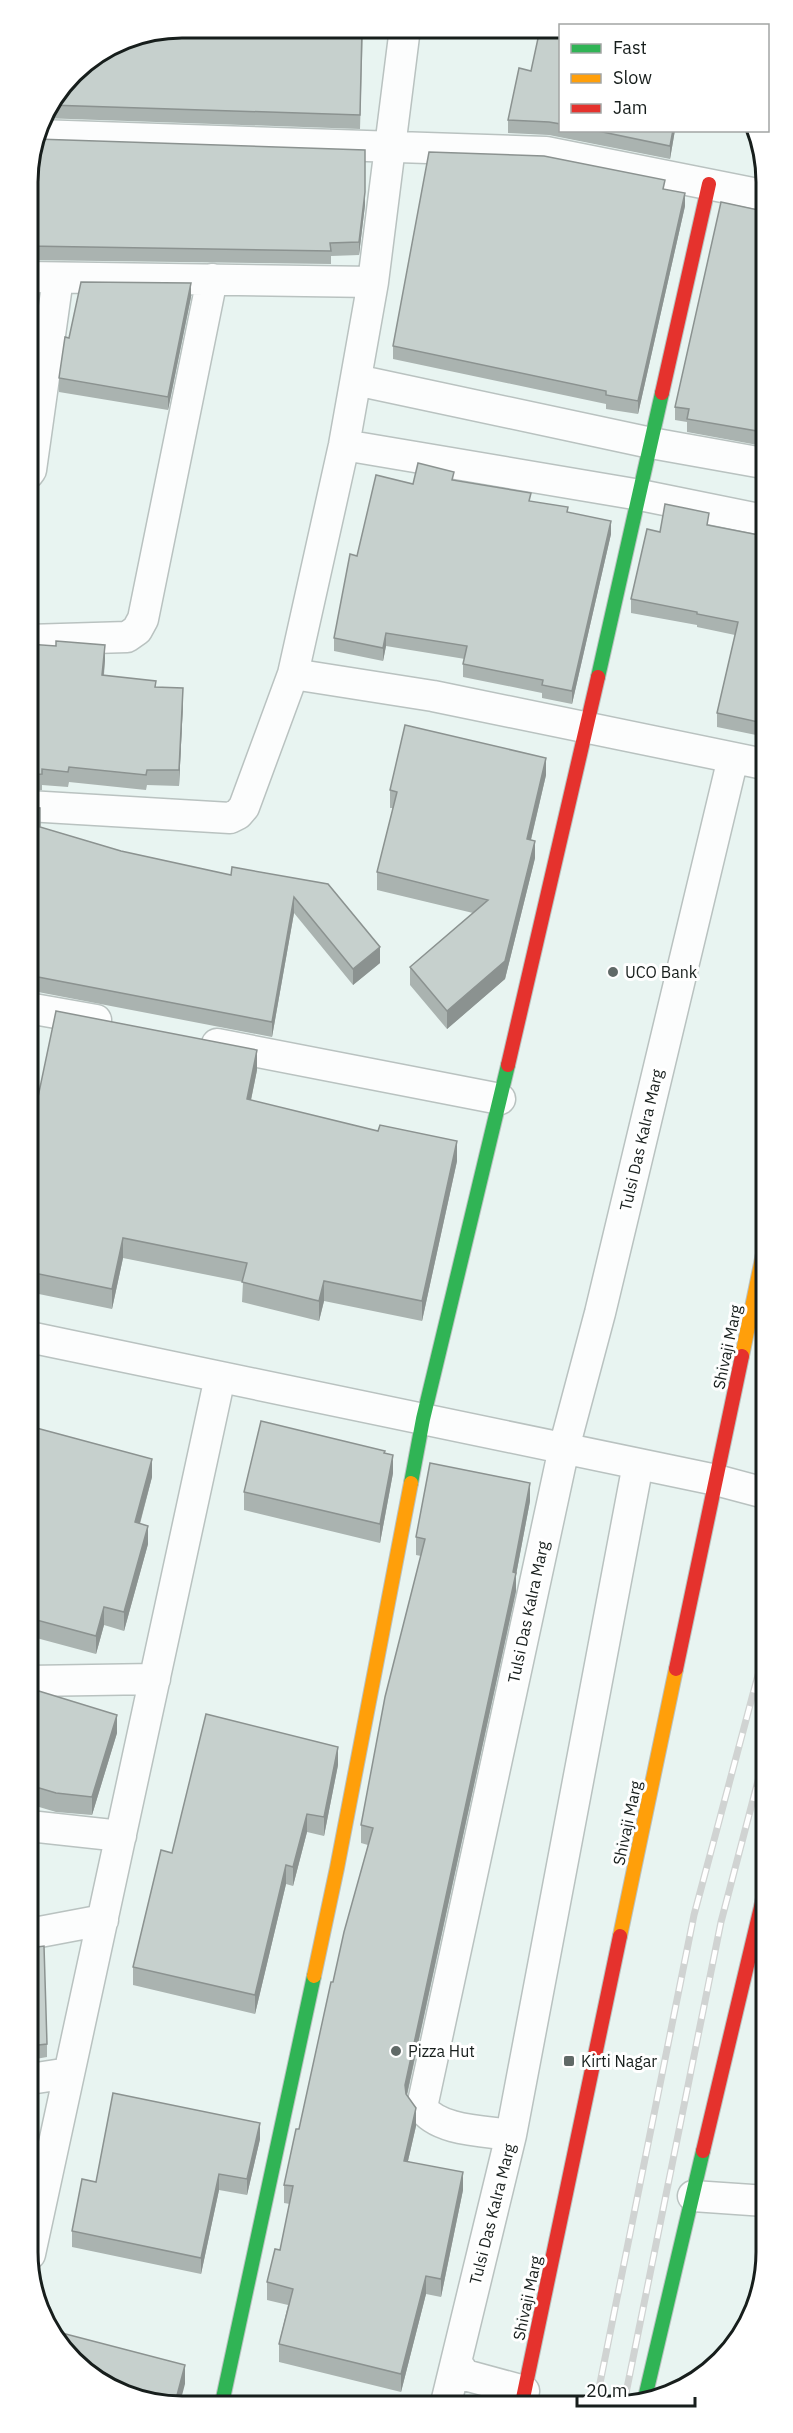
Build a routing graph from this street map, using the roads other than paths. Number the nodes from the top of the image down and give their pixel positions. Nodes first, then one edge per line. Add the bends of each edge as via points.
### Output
1 (404, 38) edge
2 (45, 135) edge
3 (391, 146) junction
4 (709, 184) junction
5 (756, 194) edge
6 (38, 277) edge
7 (58, 278) junction
8 (212, 279) junction
9 (373, 282) junction
10 (356, 380) junction
11 (38, 420) edge
12 (651, 443) junction
13 (344, 445) junction
14 (756, 462) edge
15 (640, 495) junction
16 (756, 518) edge
17 (38, 640) edge
18 (293, 674) junction
19 (586, 728) junction
20 (733, 758) junction
21 (756, 762) edge
22 (38, 807) edge
23 (38, 1010) edge
24 (127, 1026) edge
25 (194, 1039) edge
26 (500, 1099) junction
27 (755, 1290) edge
28 (38, 1339) edge
29 (220, 1377) junction
30 (423, 1419) junction
31 (564, 1448) junction
32 (638, 1464) junction
33 (716, 1480) junction
34 (755, 1490) edge
35 (155, 1679) junction
36 (38, 1681) edge
37 (38, 1827) edge
38 (121, 1836) junction
39 (103, 1920) junction
40 (38, 1932) edge
41 (755, 1932) edge
42 (69, 2073) junction
43 (38, 2078) edge
44 (511, 2135) junction
45 (693, 2196) junction
46 (755, 2200) edge
47 (38, 2217) edge
48 (456, 2362) junction
49 (647, 2391) edge
50 (224, 2396) edge
51 (449, 2396) edge
52 (520, 2396) edge
53 (523, 2396) edge

1 - 3 street
2 - 3 street
3 - 4 street via 546,152
3 - 9 street
4 - 5 street
4 - 12 street
6 - 7 street
7 - 8 street
7 - 11 street
8 - 9 street
8 - 17 street via 143,619 127,637
9 - 10 street
10 - 12 street
10 - 13 street
12 - 14 street
12 - 15 street
13 - 15 street
13 - 18 street
15 - 16 street
15 - 19 street
18 - 19 street via 433,696
18 - 22 street via 244,807 238,814 230,818
19 - 20 street
19 - 26 street
20 - 21 street
20 - 31 street, Tulsi Das Kalra Marg
23 - 24 street
25 - 26 street
26 - 30 street
27 - 33 street, Shivaji Marg
28 - 29 street
29 - 30 street
29 - 35 street
30 - 31 street
30 - 50 street via 337,1868
31 - 32 street
31 - 44 street, Tulsi Das Kalra Marg via 422,2107 433,2120 445,2124
32 - 33 street
32 - 44 street
33 - 34 street
33 - 53 street, Shivaji Marg
35 - 36 street
35 - 38 street
37 - 38 street
38 - 39 street
39 - 40 street
39 - 42 street
41 - 45 street
42 - 43 street
42 - 47 street
44 - 48 street, Tulsi Das Kalra Marg
45 - 46 street
45 - 49 street
48 - 51 street, Tulsi Das Kalra Marg
48 - 52 street via 465,2375

